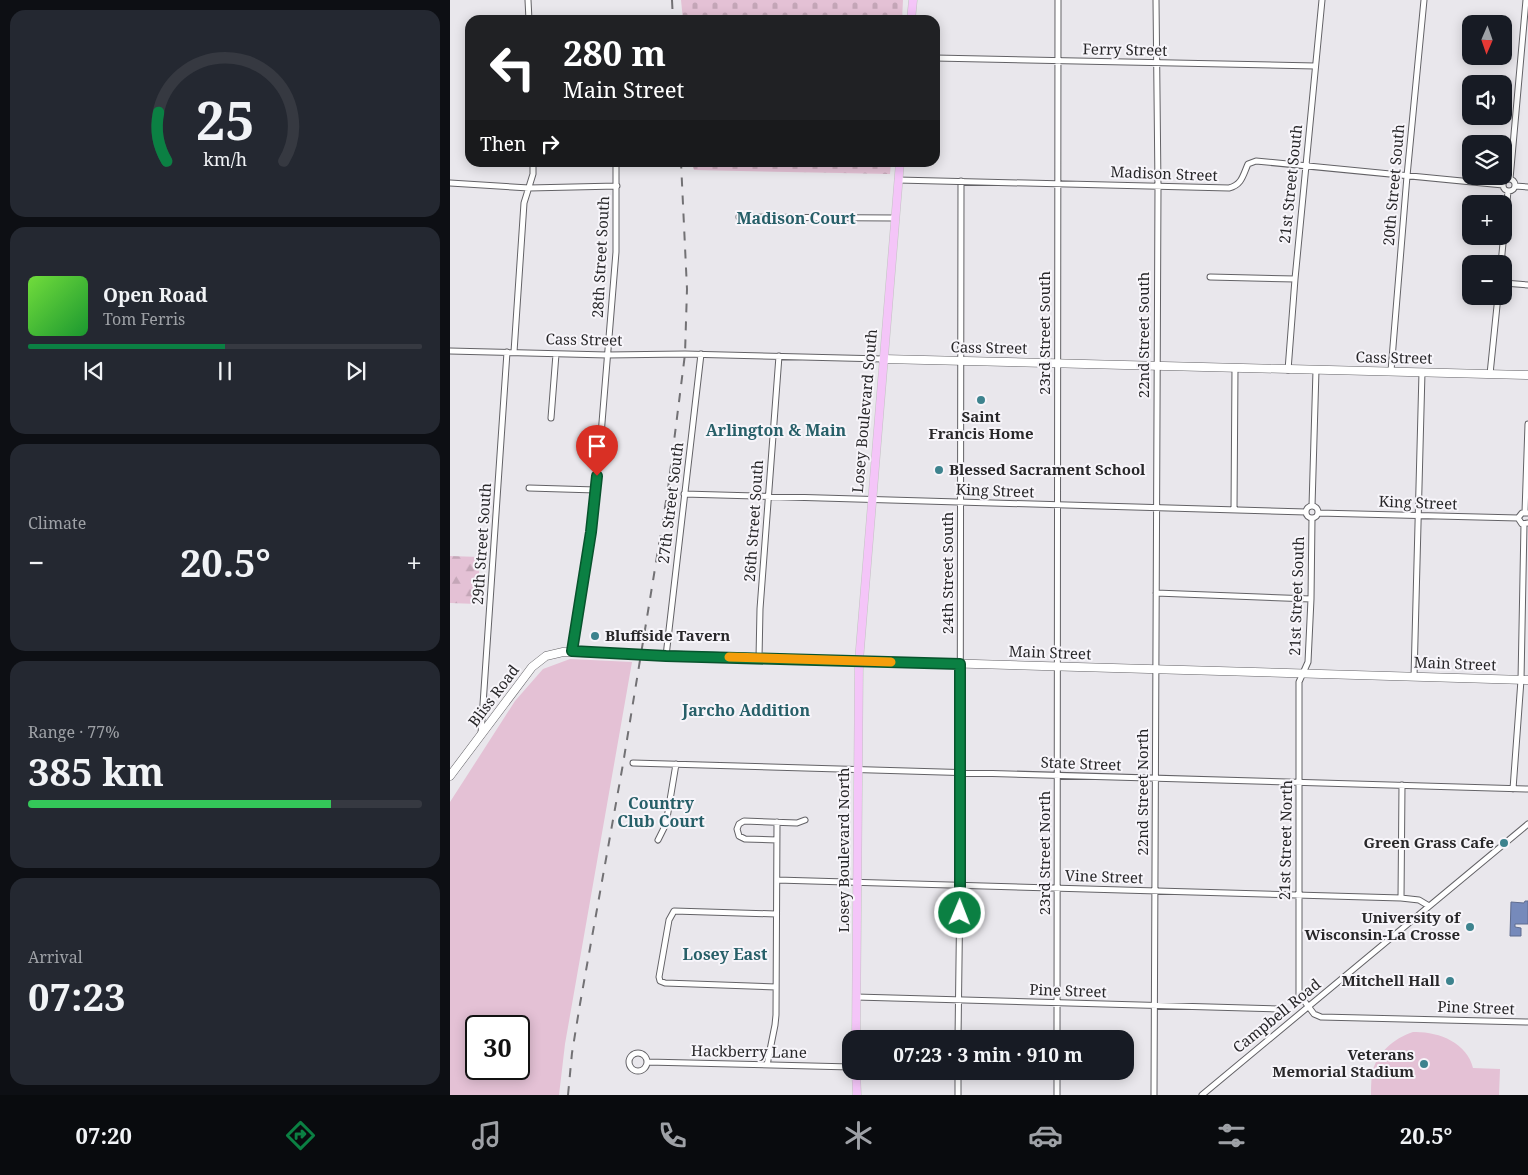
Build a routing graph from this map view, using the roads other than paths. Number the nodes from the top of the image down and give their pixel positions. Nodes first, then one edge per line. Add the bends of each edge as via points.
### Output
1 (528, 0) edge
2 (913, 0) edge
3 (1058, 0) edge
4 (1156, 0) edge
5 (1322, 0) edge
6 (1424, 0) edge
7 (1526, 0) edge
8 (529, 15) edge
9 (912, 15) edge
10 (940, 58) edge
11 (1058, 62) junction
12 (1156, 63) junction
13 (1315, 66) junction
14 (1521, 67) junction
15 (1528, 67) edge
16 (1512, 159) edge
17 (1306, 166) junction
18 (533, 167) edge
19 (616, 167) edge
20 (899, 167) edge
21 (1407, 176) junction
22 (898, 180) junction
23 (1512, 180) edge
24 (960, 181) junction
25 (1462, 181) edge
26 (1058, 183) junction
27 (450, 184) edge
28 (1503, 185) edge
29 (617, 186) junction
30 (1515, 186) junction
31 (1158, 187) junction
32 (1528, 187) edge
33 (529, 188) junction
34 (1508, 191) junction
35 (739, 217) dead end
36 (895, 218) junction
37 (1502, 255) edge
38 (1210, 277) dead end
39 (1295, 279) junction
40 (1512, 283) edge
41 (1528, 284) edge
42 (1497, 305) edge
43 (450, 351) edge
44 (510, 352) junction
45 (556, 354) junction
46 (701, 354) junction
47 (607, 355) junction
48 (780, 356) junction
49 (883, 359) junction
50 (961, 361) junction
51 (1058, 363) junction
52 (1156, 365) junction
53 (1235, 368) junction
54 (1288, 370) junction
55 (1316, 370) junction
56 (1391, 371) junction
57 (1422, 372) junction
58 (1490, 374) junction
59 (1528, 375) edge
60 (552, 418) dead end
61 (1528, 424) edge
62 (530, 488) dead end
63 (596, 490) junction
64 (684, 494) junction
65 (768, 497) junction
66 (872, 499) junction
67 (960, 502) junction
68 (1058, 505) junction
69 (1312, 506) junction
70 (1156, 508) junction
71 (1234, 510) junction
72 (1306, 512) junction
73 (1318, 513) junction
74 (1527, 513) edge
75 (1418, 515) junction
76 (1312, 518) junction
77 (1518, 518) junction
78 (1526, 524) edge
79 (1156, 593) junction
80 (1311, 599) junction
81 (572, 651) junction
82 (666, 656) junction
83 (759, 658) junction
84 (860, 661) junction
85 (960, 664) junction
86 (1058, 667) junction
87 (1156, 670) junction
88 (1303, 672) junction
89 (1414, 677) junction
90 (1525, 680) edge
91 (481, 737) junction
92 (634, 763) dead end
93 (676, 764) junction
94 (858, 770) junction
95 (960, 773) junction
96 (450, 776) edge
97 (1057, 776) junction
98 (1156, 778) junction
99 (1300, 783) junction
100 (1402, 785) junction
101 (1514, 789) junction
102 (1528, 789) edge
103 (805, 820) dead end
104 (777, 822) junction
105 (1528, 824) edge
106 (658, 840) dead end
107 (777, 840) junction
108 (777, 880) junction
109 (858, 882) junction
110 (960, 885) junction
111 (1058, 888) junction
112 (1155, 891) junction
113 (1298, 895) junction
114 (1401, 898) junction
115 (1429, 906) junction
116 (776, 914) junction
117 (776, 987) junction
118 (856, 997) junction
119 (959, 1000) junction
120 (1058, 1003) junction
121 (1154, 1006) junction
122 (1307, 1007) junction
123 (1278, 1009) dead end
124 (1528, 1022) edge
125 (856, 1030) edge
126 (958, 1030) edge
127 (1057, 1030) edge
128 (647, 1062) dead end
129 (767, 1065) junction
130 (842, 1067) edge
131 (856, 1080) edge
132 (958, 1080) edge
133 (1057, 1080) edge
134 (1202, 1094) edge
135 (856, 1095) edge
136 (958, 1095) edge
137 (1056, 1095) edge
138 (1154, 1095) edge
139 (1196, 1095) edge

1 - 8 street
2 - 9 main road
3 - 11 street, 23rd Street South
4 - 12 street, 22nd Street South
5 - 13 street, 21st Street South
6 - 21 street, 20th Street South
7 - 14 street
10 - 11 street, Ferry Street
11 - 12 street, Ferry Street
11 - 26 street, 23rd Street South
12 - 13 street, Ferry Street
12 - 31 street, 22nd Street South
13 - 17 street, 21st Street South
14 - 15 street
14 - 16 street
17 - 21 street, Madison Street
17 - 31 street, Madison Street via 1252,161 1236,187
17 - 39 street, 21st Street South
18 - 33 street, 29th Street South
19 - 29 street, 28th Street South
20 - 22 main road, Losey Boulevard South
21 - 25 street, Madison Street
21 - 56 street, 20th Street South
22 - 24 street, Madison Street
22 - 36 main road, Losey Boulevard South
23 - 30 street
24 - 26 street, Madison Street
24 - 50 street, 24th Street South
26 - 31 street, Madison Street
26 - 51 street, 23rd Street South
27 - 33 street
28 - 34 street
29 - 33 street
29 - 47 street, 28th Street South via 616,252
30 - 32 street
30 - 34 street
31 - 52 street, 22nd Street South
33 - 44 street, 29th Street South via 524,203
34 - 37 street
35 - 36 street
36 - 49 main road, Losey Boulevard South
38 - 39 street
39 - 54 street, 21st Street South
40 - 41 street
42 - 58 street
43 - 44 street, Cass Street
44 - 45 street, Cass Street
44 - 91 street, 29th Street South
45 - 47 street, Cass Street
45 - 60 street
46 - 47 street, Cass Street
46 - 48 street, Cass Street
46 - 64 street, 27th Street South
47 - 63 street, 28th Street South
48 - 49 street, Cass Street
48 - 65 street, 26th Street South
49 - 50 street, Cass Street
49 - 66 main road, Losey Boulevard South
50 - 51 street, Cass Street
50 - 67 street, 24th Street South
51 - 52 street, Cass Street
51 - 68 street, 23rd Street South
52 - 53 street, Cass Street
52 - 70 street, 22nd Street South
53 - 54 street, Cass Street
53 - 71 street
54 - 55 street, Cass Street
55 - 56 street, Cass Street
55 - 69 street
56 - 57 street, Cass Street
57 - 58 street, Cass Street
57 - 75 street
58 - 59 street, Cass Street
61 - 74 street
62 - 63 street
63 - 81 street, 28th Street South
64 - 65 street, King Street
64 - 82 street, 27th Street South
65 - 66 street, King Street
65 - 83 street, 26th Street South
66 - 67 street, King Street
66 - 84 main road, Losey Boulevard South
67 - 68 street, King Street
67 - 85 street, 24th Street South
68 - 70 street, King Street
68 - 86 street, 23rd Street South
69 - 72 street
69 - 73 street
70 - 71 street, King Street
70 - 79 street, 22nd Street South
71 - 72 street, King Street
72 - 76 street
73 - 75 street, King Street
73 - 76 street
74 - 77 street via 1520,514
75 - 77 street, King Street
75 - 89 street
76 - 80 street, 21st Street South
77 - 78 street via 1519,522
78 - 90 street
79 - 80 street
79 - 87 street, 22nd Street South
80 - 88 street, 21st Street South via 1308,662
81 - 82 street, Main Street
81 - 91 street, Bliss Road via 546,656 532,667
82 - 83 street, Main Street
83 - 84 street, Main Street
84 - 85 street, Main Street
84 - 94 main road, Losey Boulevard North
85 - 86 street, Main Street
85 - 95 street, 24th Street South
86 - 87 street, Main Street
86 - 97 street, 23rd Street North
87 - 88 street, Main Street
87 - 98 street, 22nd Street North
88 - 89 street, Main Street
88 - 99 street, 21st Street North via 1299,682
89 - 90 street, Main Street
90 - 101 street
91 - 96 street, Bliss Road
92 - 93 street, State Street
93 - 94 street, State Street
93 - 106 street via 666,824
94 - 95 street, State Street
94 - 109 main road, Losey Boulevard North
95 - 97 street, State Street
95 - 110 street, 24th Street South
97 - 98 street, State Street
97 - 111 street, 23rd Street North
98 - 99 street, State Street
98 - 112 street, 22nd Street North
99 - 100 street, State Street
99 - 113 street, 21st Street North
100 - 101 street, State Street
100 - 114 street
101 - 102 street, State Street
103 - 104 street
104 - 107 street
104 - 107 street via 744,821 736,832 745,839
105 - 115 street, Campbell Road
107 - 108 street
108 - 109 street, Vine Street
108 - 116 street
109 - 110 street, Vine Street
109 - 118 main road, Losey Boulevard North
110 - 111 street, Vine Street
110 - 119 street, 24th Street South
111 - 112 street, Vine Street
111 - 120 street, 23rd Street North
112 - 113 street, Vine Street
112 - 121 street, 22nd Street North
113 - 114 street, Vine Street
113 - 122 street, 21st Street North via 1299,994
114 - 115 street, Vine Street via 1419,900
115 - 122 street, Campbell Road
116 - 117 street
116 - 117 street via 674,911 669,920 658,977 665,983
117 - 129 street via 775,1024
118 - 119 street, Pine Street
118 - 125 main road, Losey Boulevard North
119 - 120 street, Pine Street
119 - 126 street, 24th Street South
120 - 121 street, Pine Street
120 - 127 street, 23rd Street North
121 - 123 street, Pine Street
121 - 138 street, 22nd Street North
122 - 124 street, Pine Street via 1321,1016
122 - 134 street, Campbell Road
128 - 129 street, Hackberry Lane
129 - 130 street, Hackberry Lane
131 - 135 main road
132 - 136 street
133 - 137 street
134 - 139 street, Campbell Road

